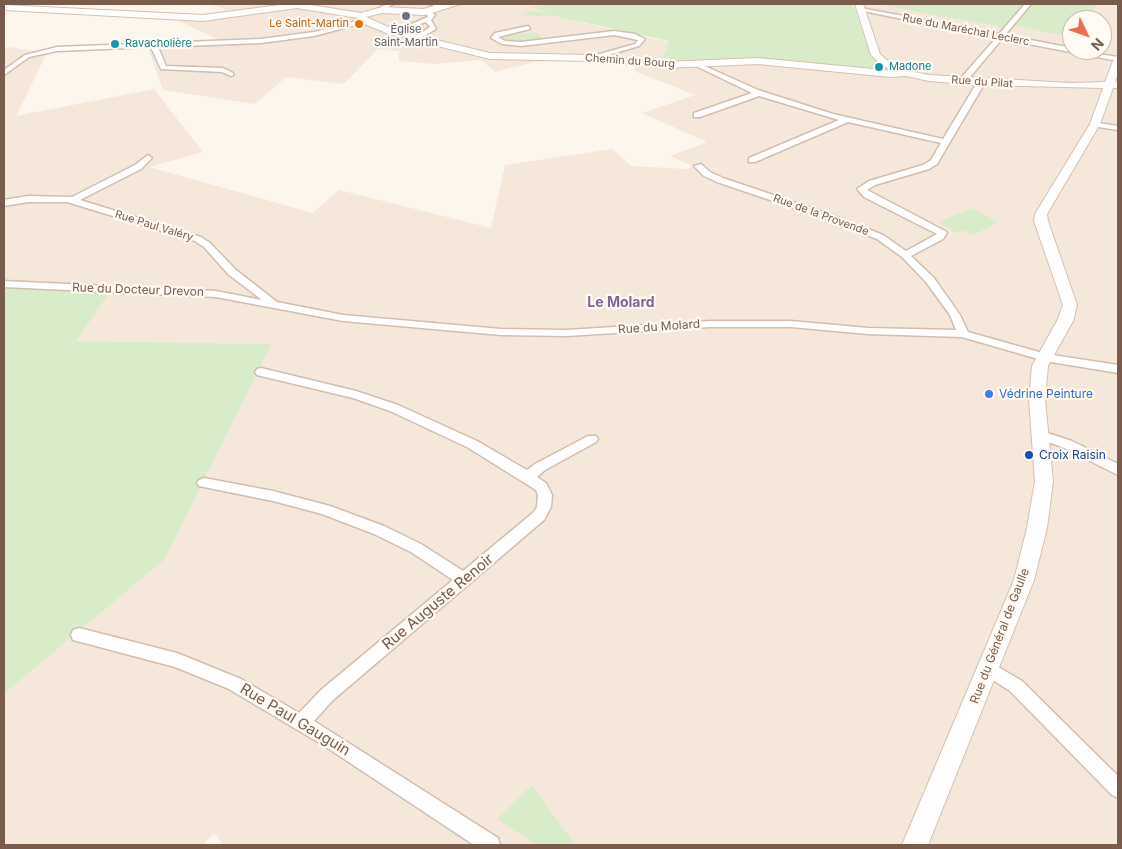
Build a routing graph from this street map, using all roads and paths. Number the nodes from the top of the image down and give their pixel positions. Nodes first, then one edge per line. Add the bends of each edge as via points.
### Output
1 (390, 4) edge
2 (457, 4) edge
3 (1028, 4) edge
4 (305, 5) edge
5 (860, 7) edge
6 (4, 8) edge
7 (432, 10) edge
8 (379, 11) junction
9 (363, 18) junction
10 (528, 28) dead end
11 (416, 34) junction
12 (1001, 36) junction
13 (155, 44) junction
14 (1062, 48) edge
15 (592, 58) junction
16 (1118, 60) edge
17 (696, 64) junction
18 (4, 73) edge
19 (906, 73) junction
20 (231, 74) dead end
21 (966, 81) junction
22 (979, 82) junction
23 (1114, 85) edge
24 (759, 93) junction
25 (697, 115) dead end
26 (846, 120) junction
27 (1095, 124) junction
28 (1118, 128) edge
29 (945, 142) junction
30 (148, 158) dead end
31 (752, 160) dead end
32 (698, 166) dead end
33 (73, 200) junction
34 (4, 204) edge
35 (904, 255) junction
36 (4, 284) edge
37 (271, 304) junction
38 (964, 334) junction
39 (1045, 357) junction
40 (1118, 369) edge
41 (260, 372) dead end
42 (1041, 435) junction
43 (592, 439) dead end
44 (1118, 470) edge
45 (528, 477) junction
46 (204, 483) dead end
47 (465, 580) junction
48 (79, 635) dead end
49 (988, 668) junction
50 (302, 722) junction
51 (1118, 789) edge
52 (491, 845) edge
53 (915, 845) edge

1 - 8 street
2 - 7 street
3 - 12 street
4 - 6 street via 212,18
4 - 9 street
5 - 12 street, Rue du Maréchal Leclerc
5 - 19 street, Rue du Pilat via 876,55
7 - 8 street
7 - 11 street via 433,29
7 - 11 street via 406,28
8 - 9 street
9 - 11 street, Chemin du Bourg via 392,32
9 - 13 street via 322,33 279,39
10 - 15 street via 497,34 494,38 504,43 520,44 614,33 642,39 636,44
11 - 15 street, Chemin du Bourg via 490,56
12 - 14 street, Rue du Maréchal Leclerc
12 - 21 street via 965,78
13 - 18 street via 45,51 27,56
13 - 20 street via 163,68 223,70
15 - 17 street, Chemin du Bourg
16 - 23 street, Rue du Général de Gaulle
17 - 19 street, Chemin du Bourg via 758,61
17 - 24 street
19 - 21 street, Rue du Pilat
21 - 22 street, Rue du Pilat
22 - 23 street, Rue du Pilat
22 - 29 street
23 - 27 street, Rue du Général de Gaulle
24 - 25 street
24 - 26 street
26 - 29 street
26 - 31 street
27 - 28 street
27 - 39 street, Rue du Général de Gaulle via 1041,214 1070,305
29 - 35 street via 930,165 872,182 861,189 942,233
30 - 33 street, Rue Paul Valéry via 138,167
32 - 35 street, Rue de la Provende via 720,180 870,232
33 - 34 street, Rue Paul Valéry via 28,199
33 - 37 street, Rue Paul Valéry via 198,239
35 - 38 street, Rue de la Provende via 946,300
36 - 37 street, Rue du Docteur Drevon via 216,294
37 - 38 street, Rue du Molard via 343,318 501,332 567,333 710,324 791,324 868,331
38 - 39 street, Rue du Molard
39 - 40 street, Rue du Molard
39 - 42 street, Rue du Général de Gaulle via 1038,383
41 - 45 street, Rue Auguste Renoir via 356,395 394,408 472,444
42 - 44 street via 1067,444
42 - 49 street, Rue du Général de Gaulle via 1044,481 1037,528 1024,580
43 - 45 street
45 - 47 street, Rue Auguste Renoir via 541,487 545,496 539,516
46 - 47 street via 273,496 325,510 379,530 416,548
47 - 50 street, Rue Auguste Renoir via 327,696
48 - 50 street, Rue Paul Gauguin via 177,660 235,684
49 - 51 street via 1016,686
49 - 53 street, Rue du Général de Gaulle
50 - 52 street, Rue Paul Gauguin

